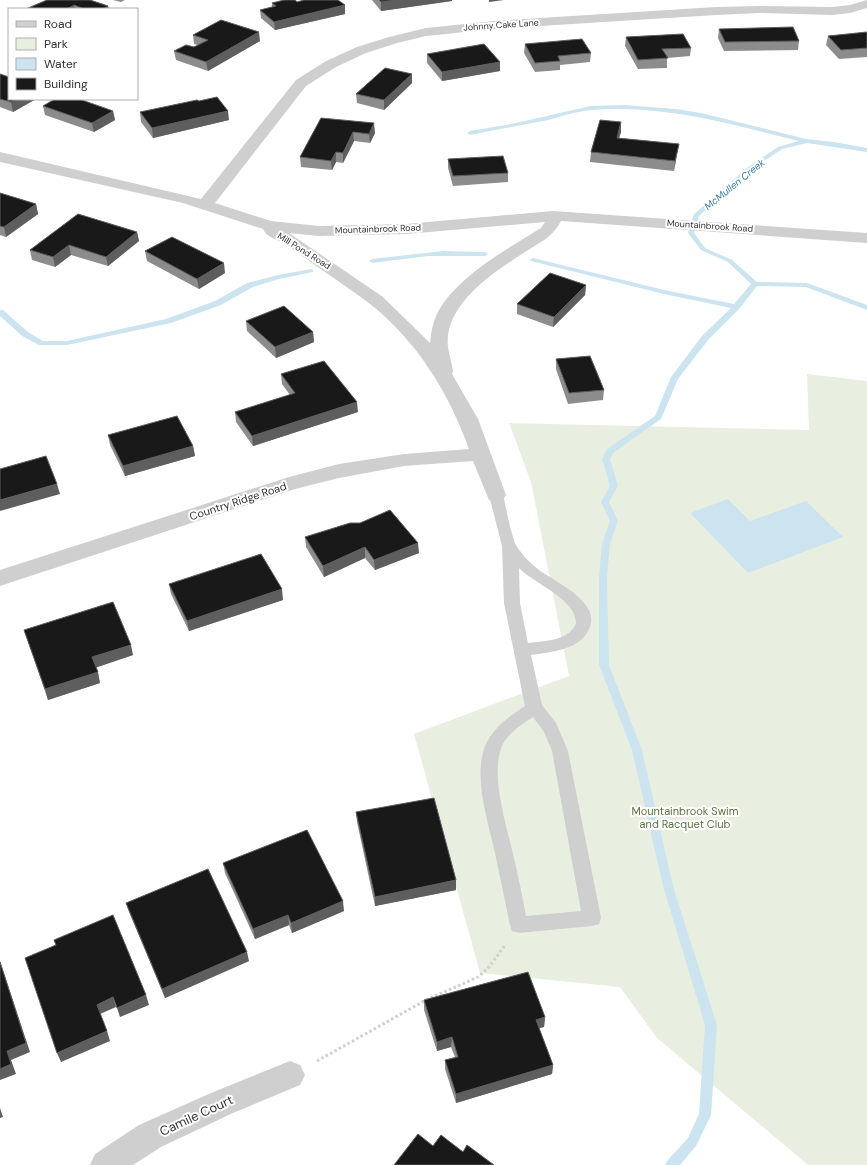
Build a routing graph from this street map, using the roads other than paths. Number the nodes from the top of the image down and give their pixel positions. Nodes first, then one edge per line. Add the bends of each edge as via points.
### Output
1 (867, 4) edge
2 (0, 157) edge
3 (205, 204) junction
4 (553, 216) junction
5 (867, 238) edge
6 (449, 384) junction
7 (482, 454) junction
8 (496, 495) joint
9 (509, 546) junction
10 (0, 578) edge
11 (522, 650) junction
12 (534, 708) junction
13 (290, 1075) road end
14 (106, 1165) edge

1 - 3 street, Johnny Cake Lane via 837,11 686,12 505,24 432,31 386,41 331,62 301,83
2 - 3 street, Mill Pond Road
3 - 4 street, Mountainbrook Road via 269,226 319,231 406,229
3 - 6 street, Mill Pond Road via 291,241 377,301 427,351
4 - 5 street, Mountainbrook Road
4 - 6 street via 553,222 547,231 480,274 460,294 445,316 438,338 440,360
6 - 7 street, Mill Pond Road via 468,419
7 - 8 street, Mill Pond Road
7 - 10 street, Country Ridge Road via 404,460 339,470
8 - 9 lane
9 - 11 lane via 512,603
9 - 11 lane via 534,574 567,595 580,609 584,621 578,635 568,641
11 - 12 lane
12 - 12 lane via 511,724 494,743 490,756 493,794 519,925 592,918 560,751 554,733
13 - 14 street, Camile Court via 150,1136

